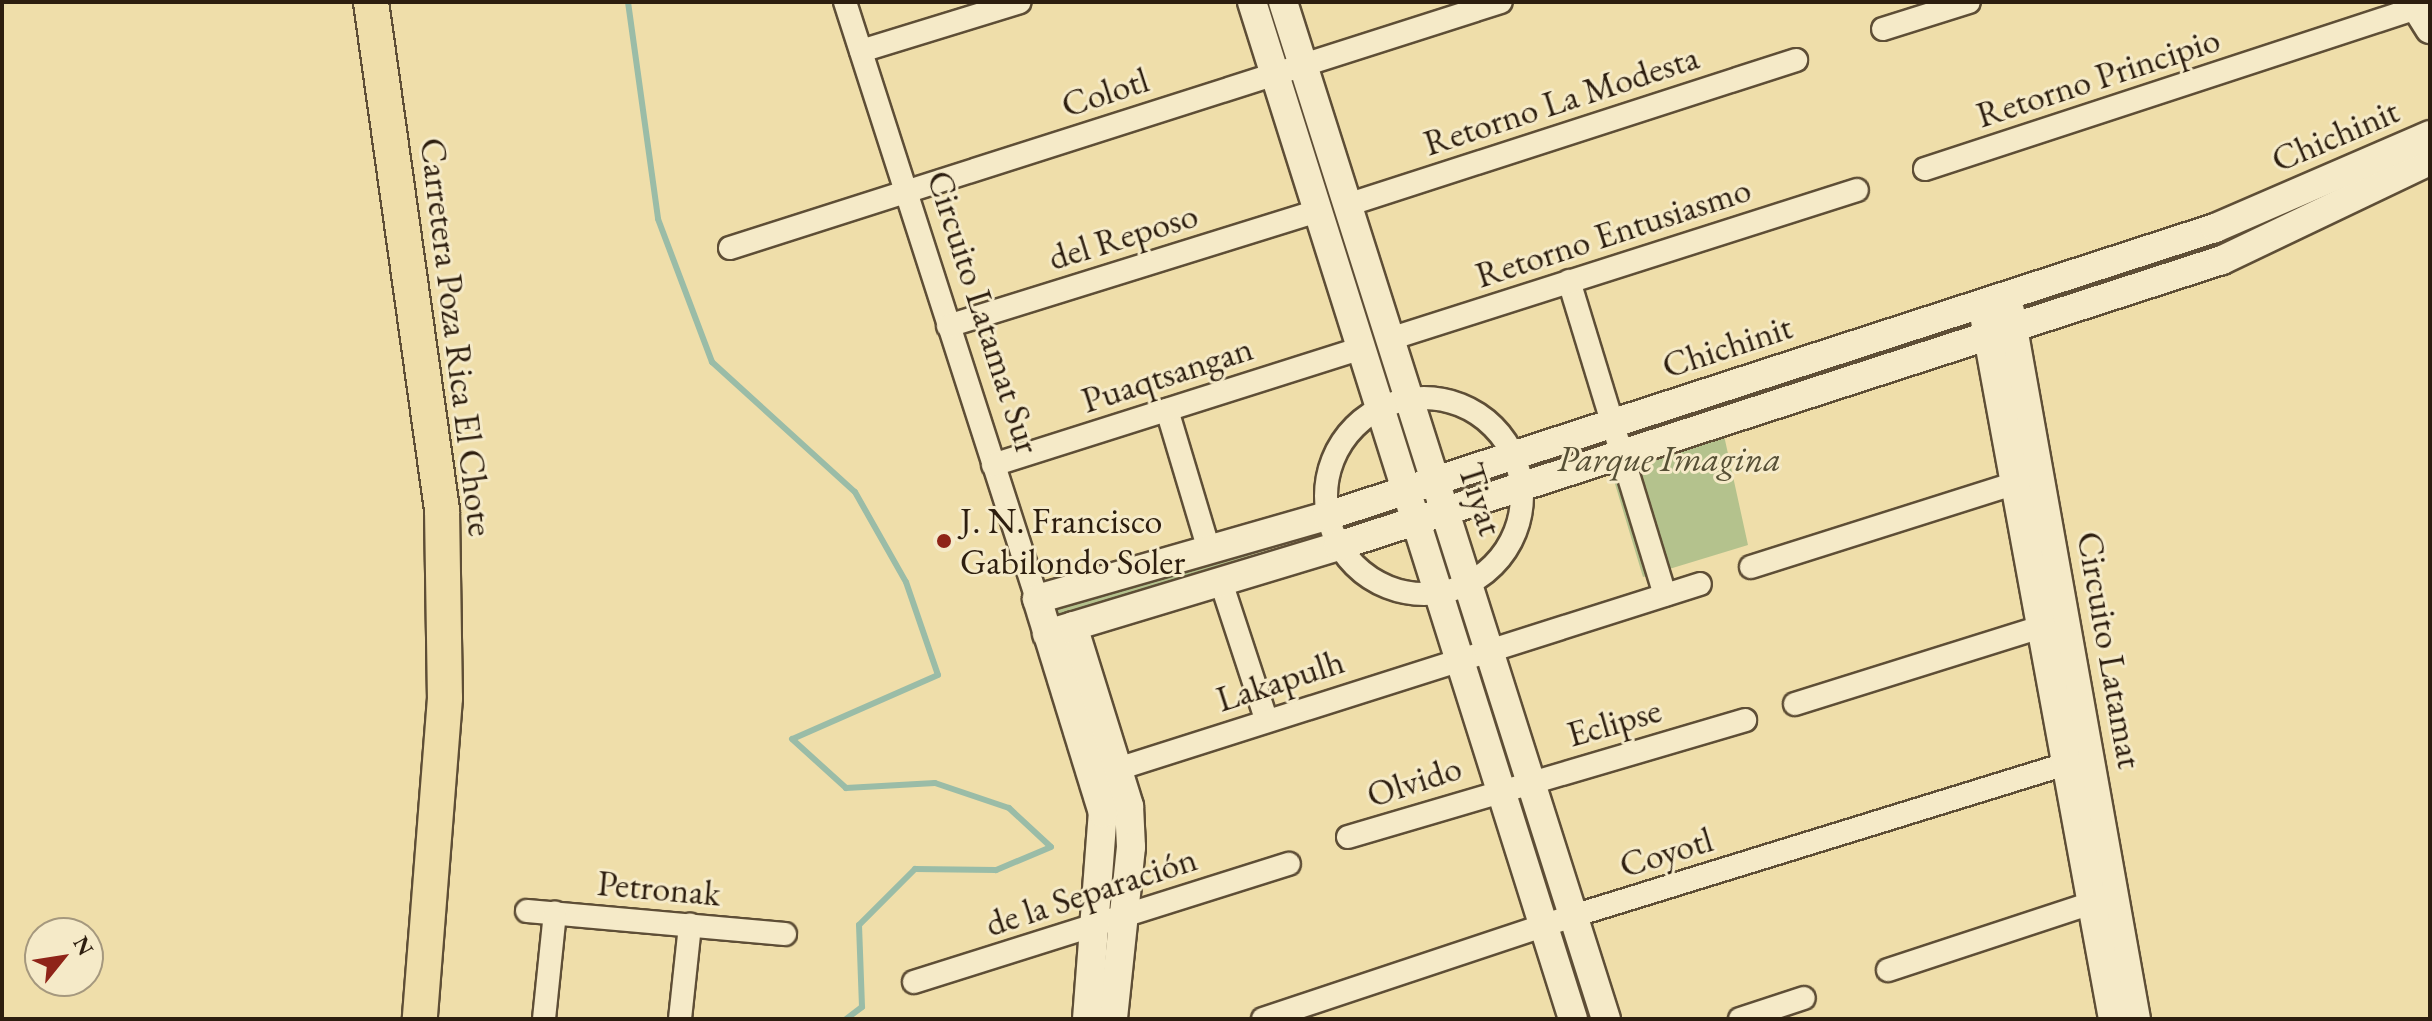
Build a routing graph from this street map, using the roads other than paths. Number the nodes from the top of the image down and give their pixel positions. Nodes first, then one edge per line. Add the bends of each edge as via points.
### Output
1 (371, 2) edge
2 (845, 2) edge
3 (1020, 2) edge
4 (1252, 2) edge
5 (1283, 2) edge
6 (1501, 2) edge
7 (1969, 2) edge
8 (2422, 11) edge
9 (1883, 29) dead end
10 (861, 51) junction
11 (1796, 60) dead end
12 (1303, 66) junction
13 (1275, 73) junction
14 (2430, 135) edge
15 (2430, 161) edge
16 (1925, 169) dead end
17 (1857, 190) dead end
18 (906, 192) junction
19 (1347, 205) junction
20 (1318, 211) junction
21 (730, 248) dead end
22 (1363, 254) junction
23 (1334, 262) junction
24 (1569, 281) junction
25 (1994, 300) junction
26 (948, 326) junction
27 (2015, 327) junction
28 (1988, 335) junction
29 (1390, 339) junction
30 (1361, 348) junction
31 (1409, 398) junction
32 (1380, 408) junction
33 (1167, 410) junction
34 (1613, 423) junction
35 (1622, 454) junction
36 (1514, 455) junction
37 (993, 465) junction
38 (2028, 479) junction
39 (1435, 480) junction
40 (1522, 486) junction
41 (1406, 490) junction
42 (1445, 511) junction
43 (1327, 516) junction
44 (1416, 520) junction
45 (1338, 546) junction
46 (1208, 547) junction
47 (1751, 567) dead end
48 (1221, 582) junction
49 (1700, 584) dead end
50 (1468, 585) junction
51 (1439, 594) junction
52 (1665, 595) junction
53 (1037, 599) junction
54 (2054, 623) junction
55 (1060, 630) junction
56 (1489, 651) junction
57 (1460, 660) junction
58 (1795, 704) dead end
59 (1266, 719) junction
60 (1745, 720) dead end
61 (2079, 760) junction
62 (1105, 773) junction
63 (1531, 782) junction
64 (1501, 789) junction
65 (1348, 837) dead end
66 (1289, 864) dead end
67 (2103, 899) junction
68 (527, 911) dead end
69 (555, 913) junction
70 (1124, 916) junction
71 (1573, 916) junction
72 (690, 925) junction
73 (1096, 925) junction
74 (1544, 926) junction
75 (785, 934) dead end
76 (1888, 970) dead end
77 (914, 982) dead end
78 (1804, 998) dead end
79 (420, 1019) edge
80 (544, 1019) edge
81 (680, 1019) edge
82 (1087, 1019) edge
83 (1113, 1019) edge
84 (1263, 1019) edge
85 (1573, 1019) edge
86 (1606, 1019) edge
87 (1740, 1019) edge
88 (2113, 1019) edge
89 (2136, 1019) edge

1 - 79 main road, Carretera Poza Rica El Chote via 437,443 444,553 447,631 439,814
2 - 10 street, Circuito Latamat Sur
3 - 10 street
4 - 13 street, Tiyat
5 - 12 street, Tiyat
6 - 12 street, Colotl
7 - 9 street
8 - 16 street, Retorno Principio
10 - 18 street, Circuito Latamat Sur
11 - 19 street, Retorno La Modesta
12 - 13 street, Colotl
12 - 19 street, Tiyat
13 - 18 street, Colotl
13 - 20 street, Tiyat
14 - 25 street, Chichinit via 2215,228
15 - 27 street, Chichinit via 2222,260
17 - 24 street, Retorno Entusiasmo
18 - 21 street, Colotl
18 - 26 street, Circuito Latamat Sur
19 - 22 street, Tiyat
20 - 23 street, Tiyat
20 - 26 street, del Reposo
22 - 23 street
22 - 29 street, Tiyat
23 - 30 street, Tiyat
24 - 29 street, Retorno Entusiasmo
24 - 34 street
25 - 27 street, Circuito Latamat
25 - 28 street, Circuito Latamat
25 - 34 street, Chichinit
26 - 37 street, Circuito Latamat Sur
27 - 28 street, Chichinit
27 - 38 street, Circuito Latamat
28 - 35 street, Chichinit
28 - 38 street, Circuito Latamat
29 - 31 street, Tiyat
30 - 32 street, Tiyat
30 - 33 street, Puaqtsangan
31 - 32 street
31 - 36 street via 1441,399 1471,409 1496,429
31 - 39 street, Tiyat
32 - 41 street, Tiyat
32 - 43 street via 1352,428 1334,454 1325,484
33 - 37 street, Puaqtsangan
33 - 46 street
34 - 35 street
34 - 36 street, Chichinit
35 - 40 street, Chichinit
35 - 52 street
36 - 39 street, Chichinit
36 - 40 street
37 - 53 street, Circuito Latamat Sur
38 - 47 street
38 - 54 street, Circuito Latamat
39 - 41 street, Chichinit
39 - 42 street, Tiyat
40 - 42 street, Chichinit
40 - 50 street via 1521,516 1511,544 1493,568
41 - 43 street, Chichinit
41 - 44 street, Tiyat
42 - 44 street, Chichinit
42 - 50 street, Tiyat
43 - 45 street
43 - 46 street, Chichinit
44 - 45 street, Chichinit
44 - 51 street, Tiyat
45 - 48 street, Chichinit
45 - 51 street via 1364,575 1398,592
46 - 53 street, Chichinit
48 - 55 street, Chichinit
48 - 59 street
49 - 52 street, Lakapulh
50 - 51 street
50 - 56 street, Tiyat
51 - 57 street, Tiyat
52 - 56 street, Lakapulh
53 - 55 street, Circuito Latamat Sur
54 - 58 street
54 - 61 street, Circuito Latamat
55 - 62 street, Circuito Latamat Sur
56 - 57 street, Lakapulh
56 - 63 street, Tiyat
57 - 59 street, Lakapulh
57 - 64 street, Tiyat
59 - 62 street, Lakapulh
60 - 63 street, Eclipse
61 - 67 street, Circuito Latamat
61 - 71 street, Coyotl
62 - 70 street, Circuito Latamat Sur via 1132,834
62 - 73 street, Circuito Latamat Sur
63 - 64 street, Eclipse
63 - 71 street, Tiyat
64 - 65 street, Olvido
64 - 74 street, Tiyat
66 - 70 street, de la Separación
67 - 76 street
67 - 88 street, Circuito Latamat
67 - 89 street, Circuito Latamat
68 - 69 street, Petronak
69 - 72 street, Petronak
69 - 80 street
70 - 73 street, de la Separación
70 - 83 street, Circuito Latamat Sur
71 - 74 street, Coyotl
71 - 86 street, Tiyat
72 - 75 street, Petronak
72 - 81 street
73 - 77 street, de la Separación
73 - 82 street, Circuito Latamat Sur
74 - 84 street, Coyotl
74 - 85 street, Tiyat
78 - 87 street

